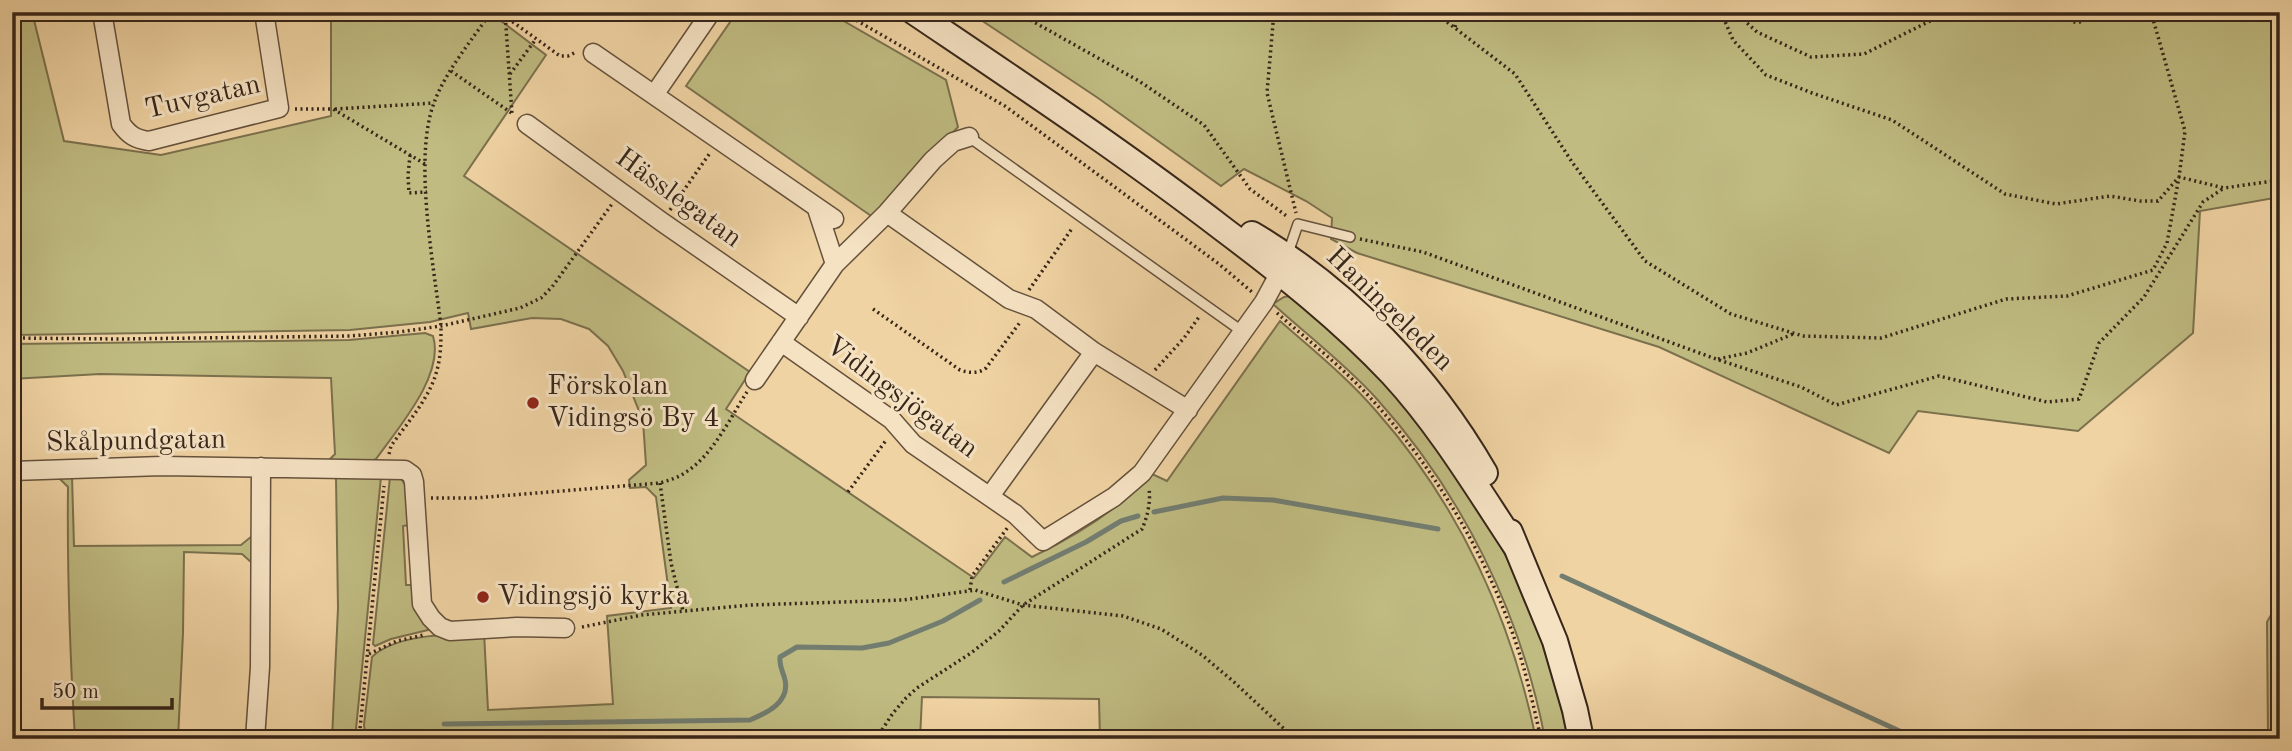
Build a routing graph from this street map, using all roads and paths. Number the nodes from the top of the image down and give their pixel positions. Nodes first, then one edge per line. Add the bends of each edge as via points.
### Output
1 (102, 12) edge
2 (264, 12) edge
3 (491, 12) edge
4 (499, 12) edge
5 (915, 12) edge
6 (939, 12) edge
7 (1016, 12) edge
8 (1274, 12) edge
9 (1434, 12) edge
10 (1459, 12) edge
11 (1721, 12) edge
12 (1735, 12) edge
13 (1948, 12) edge
14 (2048, 12) edge
15 (2108, 12) edge
16 (2151, 12) edge
17 (505, 14) edge
18 (705, 14) edge
19 (1455, 28) junction
20 (536, 39) junction
21 (593, 52) joint
22 (451, 71) junction
23 (510, 74) junction
24 (654, 95) junction
25 (434, 103) junction
26 (1052, 105) junction
27 (279, 108) junction
28 (333, 109) junction
29 (520, 119) junction
30 (969, 137) joint
31 (719, 140) junction
32 (410, 155) junction
33 (425, 164) junction
34 (2179, 177) junction
35 (2280, 180) edge
36 (2224, 188) junction
37 (621, 191) junction
38 (427, 192) junction
39 (817, 209) junction
40 (887, 213) junction
41 (1080, 216) junction
42 (834, 219) dead end
43 (662, 222) junction
44 (1298, 224) junction
45 (1350, 237) joint
46 (835, 264) junction
47 (1284, 264) junction
48 (1024, 305) junction
49 (1207, 307) junction
50 (873, 309) dead end
51 (799, 317) junction
52 (442, 326) junction
53 (1243, 331) junction
54 (1796, 333) junction
55 (12, 338) edge
56 (781, 342) junction
57 (1094, 352) junction
58 (1716, 359) junction
59 (755, 380) joint
60 (1142, 382) junction
61 (1188, 410) junction
62 (896, 426) junction
63 (261, 467) junction
64 (386, 469) junction
65 (12, 471) edge
66 (1142, 473) junction
67 (660, 483) junction
68 (848, 492) dead end
69 (989, 496) junction
70 (415, 497) junction
71 (1015, 514) junction
72 (970, 590) junction
73 (1023, 605) junction
74 (683, 611) junction
75 (565, 628) joint
76 (450, 631) junction
77 (368, 654) junction
78 (360, 737) edge
79 (255, 739) edge
80 (876, 739) edge
81 (1295, 739) edge
82 (1580, 739) edge

1 - 27 street, Tuvgatan via 121,124 138,140 190,132
2 - 27 street, Tuvgatan
3 - 22 path
4 - 17 path
5 - 26 main road, Haningeleden
6 - 26 main road, Haningeleden
7 - 44 path via 1139,81 1204,125 1250,189
8 - 44 path via 1267,93
9 - 19 path
10 - 19 path
11 - 34 path via 1733,40 1766,75 1892,120 2005,194 2056,204 2110,196 2158,201
12 - 13 path via 1757,32 1811,57 1864,54
14 - 15 path via 2077,23
16 - 34 path via 2185,131
17 - 20 path
17 - 23 path
18 - 24 street
19 - 54 path via 1516,74 1572,162 1645,261 1731,314
20 - 21 path via 560,56
20 - 23 path
21 - 24 street
22 - 25 path
22 - 29 path
23 - 29 path
24 - 31 street
25 - 28 path
25 - 33 path
26 - 47 main road, Haningeleden
27 - 28 path
28 - 32 path
29 - 37 street, Hässlegatan
30 - 40 street, Vidingsjögatan via 953,142 933,160
30 - 41 lane
31 - 39 street
31 - 43 path
32 - 33 path
32 - 38 path via 409,193
33 - 38 path
34 - 36 path
34 - 54 path via 2167,243 2153,270 2067,296 2006,299 1881,338
35 - 36 path
36 - 58 path via 2203,202 2144,297 2099,343 2079,399 2047,402 1939,376 1836,405 1801,387
37 - 43 street, Hässlegatan
37 - 52 path via 541,298 520,308
38 - 52 path
39 - 42 street
39 - 46 street
40 - 46 street, Vidingsjögatan
40 - 48 street
41 - 48 path
41 - 49 lane
43 - 51 street, Hässlegatan
44 - 45 lane
44 - 47 lane
45 - 58 path via 1423,252
46 - 51 street, Vidingsjögatan
47 - 53 street, Vidingsjögatan
47 - 82 main road, Haningeleden via 1422,409 1516,547 1555,641
48 - 50 path via 1023,318 986,368 974,373 960,370
48 - 57 street
49 - 53 lane
49 - 60 path
51 - 56 street, Vidingsjögatan
52 - 55 path via 350,336
52 - 64 path via 432,386 391,446
53 - 61 street, Vidingsjögatan
54 - 58 path via 1747,353
56 - 59 street, Vidingsjögatan
56 - 62 street, Vidingsjögatan
57 - 60 street
57 - 69 street, Vidingsjögatan
59 - 67 path via 704,457 683,475
60 - 61 street
61 - 66 street, Vidingsjögatan
62 - 68 path
62 - 69 street, Vidingsjögatan via 913,444
63 - 64 street, Skålpundgatan
63 - 65 street, Skålpundgatan
63 - 79 street, Skålpundgatan
64 - 70 street via 412,475
64 - 77 path
66 - 71 street, Vidingsjögatan via 1114,497 1043,541
66 - 73 path via 1150,496 1142,529
67 - 70 path via 465,498
67 - 74 path
69 - 71 street, Vidingsjögatan
70 - 76 street via 422,604 440,627
71 - 72 path via 972,576
72 - 73 path
72 - 74 path via 903,600
73 - 80 path via 999,631 905,698
73 - 81 path via 1123,616 1161,629 1202,655
74 - 75 path
75 - 76 street
76 - 77 path via 397,641
77 - 78 path

